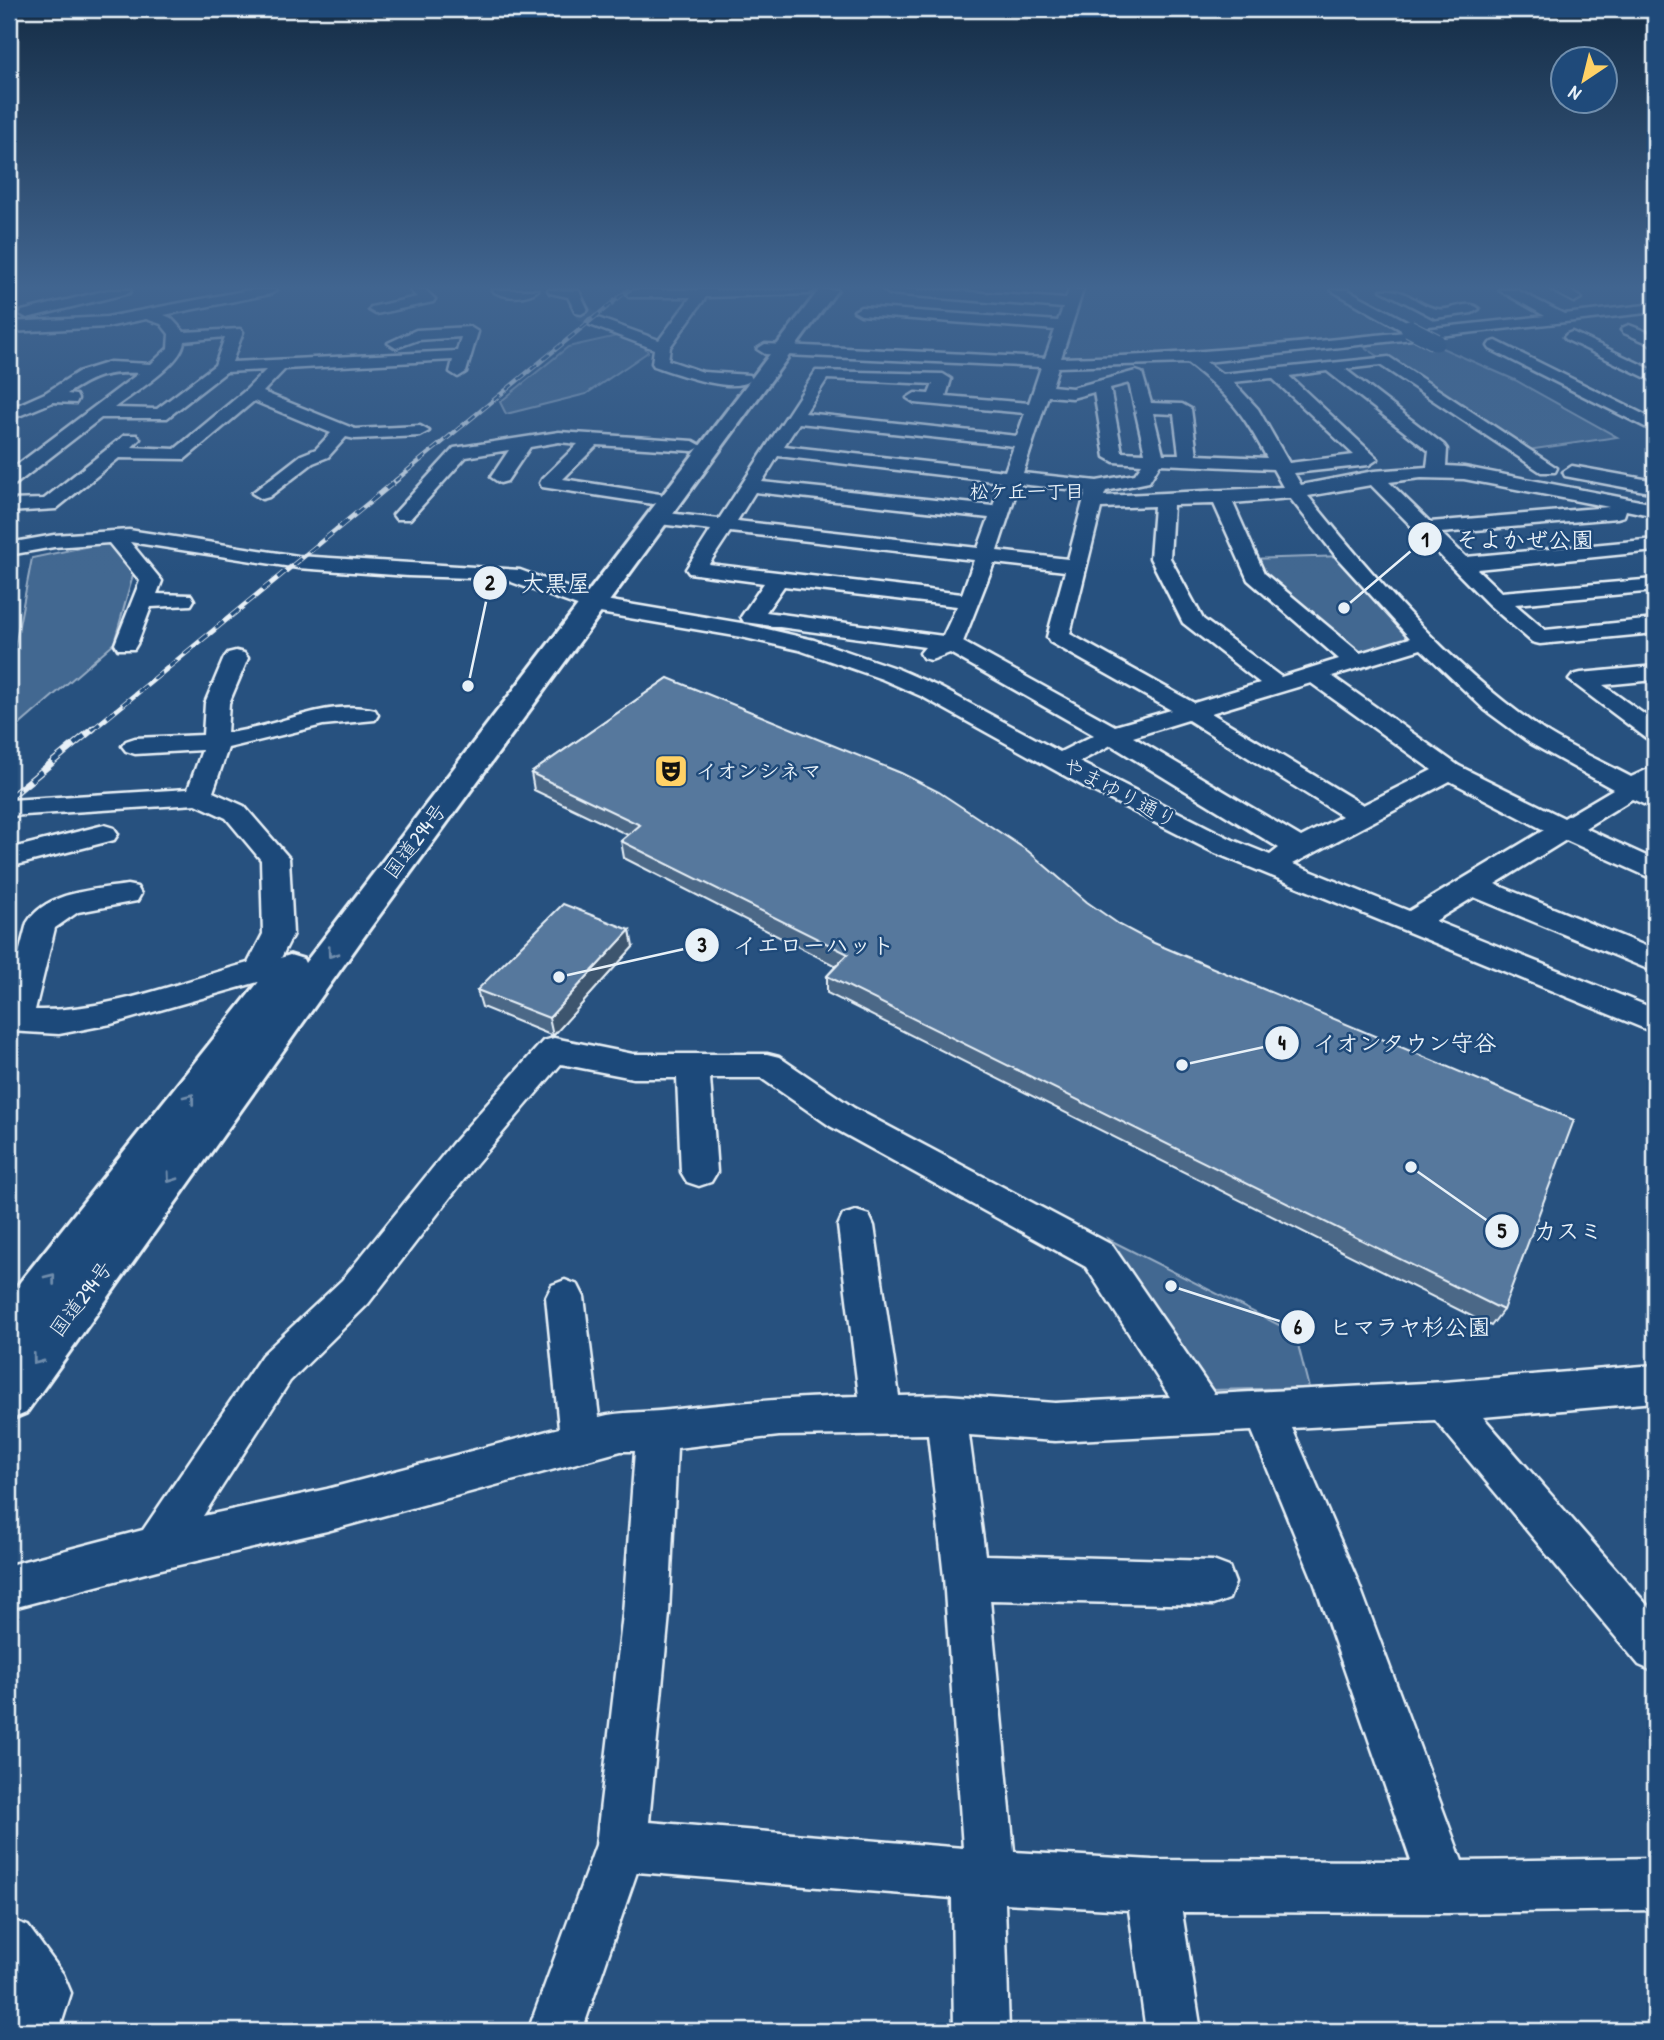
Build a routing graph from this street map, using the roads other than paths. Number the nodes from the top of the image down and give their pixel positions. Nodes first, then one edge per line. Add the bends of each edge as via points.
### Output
1 (69, 385) edge
2 (97, 385) edge
3 (141, 385) edge
4 (199, 385) edge
5 (260, 385) edge
6 (739, 385) edge
7 (748, 385) edge
8 (815, 385) edge
9 (941, 385) edge
10 (1044, 385) edge
11 (1097, 385) edge
12 (1101, 385) edge
13 (1138, 385) edge
14 (1224, 385) edge
15 (1289, 385) edge
16 (1356, 385) edge
17 (1422, 385) edge
18 (1574, 385) edge
19 (252, 394) junction
20 (809, 394) junction
21 (186, 395) junction
22 (834, 395) dead end
23 (131, 396) junction
24 (51, 397) junction
25 (898, 397) dead end
26 (936, 399) junction
27 (1039, 399) junction
28 (1144, 408) junction
29 (161, 414) junction
30 (9, 415) edge
31 (793, 417) junction
32 (1654, 425) edge
33 (342, 431) junction
34 (420, 431) dead end
35 (593, 439) junction
36 (524, 442) junction
37 (1024, 442) junction
38 (693, 446) junction
39 (1438, 449) junction
40 (771, 450) junction
41 (116, 452) junction
42 (1410, 453) dead end
43 (1462, 453) dead end
44 (1154, 458) junction
45 (1189, 460) junction
46 (1499, 460) dead end
47 (1375, 464) junction
48 (1282, 467) junction
49 (1548, 468) junction
50 (1437, 470) junction
51 (500, 477) dead end
52 (1012, 477) junction
53 (9, 480) edge
54 (749, 486) junction
55 (1655, 487) edge
56 (1295, 492) junction
57 (1563, 492) junction
58 (262, 493) dead end
59 (1095, 495) junction
60 (1220, 496) junction
61 (1164, 499) junction
62 (9, 506) edge
63 (656, 508) junction
64 (1649, 509) edge
65 (1000, 513) junction
66 (403, 515) dead end
67 (1593, 516) junction
68 (723, 526) junction
69 (1425, 528) junction
70 (114, 536) junction
71 (1655, 545) edge
72 (1633, 547) junction
73 (9, 549) edge
74 (985, 556) junction
75 (1461, 564) junction
76 (1655, 564) edge
77 (1078, 566) junction
78 (778, 578) junction
79 (1655, 585) edge
80 (155, 587) junction
81 (1496, 599) junction
82 (183, 600) dead end
83 (970, 601) junction
84 (585, 602) junction
85 (1655, 626) edge
86 (1425, 641) junction
87 (126, 644) dead end
88 (951, 644) junction
89 (236, 658) dead end
90 (1356, 662) junction
91 (1655, 673) edge
92 (890, 674) junction
93 (1314, 674) junction
94 (1277, 685) junction
95 (1191, 711) junction
96 (366, 715) dead end
97 (1655, 733) edge
98 (1112, 735) junction
99 (218, 743) junction
100 (135, 746) dead end
101 (1060, 762) junction
102 (1450, 771) junction
103 (1655, 774) edge
104 (1629, 788) junction
105 (198, 796) junction
106 (1655, 801) edge
107 (10, 808) edge
108 (1361, 816) junction
109 (1566, 830) junction
110 (104, 834) dead end
111 (1301, 849) junction
112 (9, 858) edge
113 (1268, 865) junction
114 (1655, 871) edge
115 (1473, 886) junction
116 (127, 894) dead end
117 (1411, 923) junction
118 (1655, 962) edge
119 (284, 978) junction
120 (13, 1020) edge
121 (1655, 1022) edge
122 (693, 1066) junction
123 (699, 1172) dead end
124 (856, 1226) dead end
125 (565, 1297) dead end
126 (9, 1332) edge
127 (1655, 1383) edge
128 (9, 1397) edge
129 (1444, 1401) junction
130 (1264, 1411) junction
131 (1204, 1414) junction
132 (882, 1415) junction
133 (946, 1415) junction
134 (657, 1431) junction
135 (581, 1442) junction
136 (157, 1548) junction
137 (966, 1577) junction
138 (1213, 1583) dead end
139 (9, 1587) edge
140 (1647, 1628) edge
141 (621, 1844) junction
142 (985, 1875) junction
143 (1655, 1884) edge
144 (1152, 1886) junction
145 (1446, 1887) junction
146 (9, 1945) edge
147 (32, 2031) edge
148 (555, 2031) edge
149 (981, 2031) edge
150 (1173, 2031) edge

1 - 24 street
2 - 23 street
3 - 23 street
4 - 21 street
5 - 19 street
6 - 38 highway, 国道294号
7 - 63 highway, 国道294号
8 - 20 street
9 - 26 street
10 - 27 street
11 - 27 street
12 - 44 street via 1114,457
13 - 28 street
14 - 48 street via 1252,414
15 - 47 street
16 - 39 street
17 - 49 street
18 - 32 street
19 - 33 street
19 - 41 street via 179,455
20 - 22 street
20 - 31 street
21 - 23 street
21 - 29 street
23 - 24 street
23 - 29 street
23 - 53 street
24 - 30 street
25 - 26 street
26 - 27 street
27 - 37 street
28 - 44 street
28 - 45 street via 1182,409
29 - 41 street
31 - 37 street
31 - 40 street
33 - 34 street
33 - 58 street via 321,453
35 - 36 street
35 - 38 street
35 - 63 street via 543,489
36 - 51 street
36 - 66 street via 460,452
37 - 52 street
38 - 63 highway, 国道294号
39 - 42 street
39 - 43 street
39 - 50 street
40 - 52 street
40 - 54 street
41 - 62 street via 49,505
44 - 45 street
44 - 59 street via 1142,478
45 - 48 street
46 - 49 street
47 - 48 street
47 - 50 street
47 - 56 street
47 - 69 street
48 - 56 street
49 - 55 street
50 - 57 street
52 - 59 street
52 - 65 street
54 - 65 street
54 - 68 street
56 - 60 street
56 - 86 street via 1346,556
57 - 64 street
57 - 67 street
59 - 61 street
59 - 77 street
60 - 61 street
60 - 90 street via 1255,576
61 - 94 street via 1160,558 1194,623
63 - 68 street
63 - 84 highway, 国道294号
64 - 67 street
65 - 74 street
67 - 69 street
67 - 72 street
68 - 74 street
68 - 78 street via 696,569
69 - 75 street
70 - 73 street, やまゆり通り
70 - 80 street
70 - 84 street, やまゆり通り via 298,562 503,573
71 - 72 street
72 - 75 street
72 - 76 street
74 - 77 street
74 - 83 street
75 - 81 street
77 - 95 street via 1058,637
78 - 83 street
78 - 88 street via 752,617
79 - 81 street
80 - 82 street
80 - 87 street
81 - 85 street via 1540,637
83 - 88 street
84 - 92 street, やまゆり通り via 772,637
84 - 119 highway, 国道294号
86 - 90 street
86 - 104 street via 1494,705 1539,738
88 - 92 street
88 - 98 street
89 - 99 street via 216,703
90 - 93 street
91 - 97 street via 1581,680
92 - 101 street, やまゆり通り
93 - 94 street
93 - 102 street
94 - 95 street
95 - 98 street
95 - 108 street
96 - 99 street via 322,718
98 - 101 street
98 - 111 street
99 - 100 street
99 - 105 street
101 - 113 street, やまゆり通り
102 - 108 street
102 - 109 street
103 - 104 street
104 - 106 street
104 - 109 street
105 - 107 street
105 - 119 street via 235,812 275,858
108 - 111 street
109 - 114 street
109 - 115 street
110 - 112 street
111 - 113 street
113 - 117 street, やまゆり通り
115 - 117 street
115 - 118 street
116 - 120 street via 70,904 42,923
117 - 121 street, やまゆり通り
119 - 120 street via 111,1013 59,1021
126 -> 119 highway, 国道294号
119 -> 128 highway, 国道294号
122 - 123 street
122 - 131 street via 767,1066 842,1116 1099,1256
122 - 136 street via 633,1066 554,1050 355,1292 276,1368
124 - 132 street
125 - 135 street
127 - 129 street
129 - 130 street
129 - 140 street
130 - 131 street
130 - 145 street via 1336,1582
131 - 133 street via 1055,1422
132 - 133 street
132 - 134 street via 779,1417
133 - 137 street
134 - 135 street via 621,1431
134 - 141 street via 646,1614
135 - 136 street via 327,1510
136 - 139 street
137 - 138 street
137 - 142 street
141 - 142 street
141 - 148 street
142 - 144 street
142 - 149 street
143 - 145 street
144 - 145 street
144 - 150 street
146 - 147 street via 44,1993

